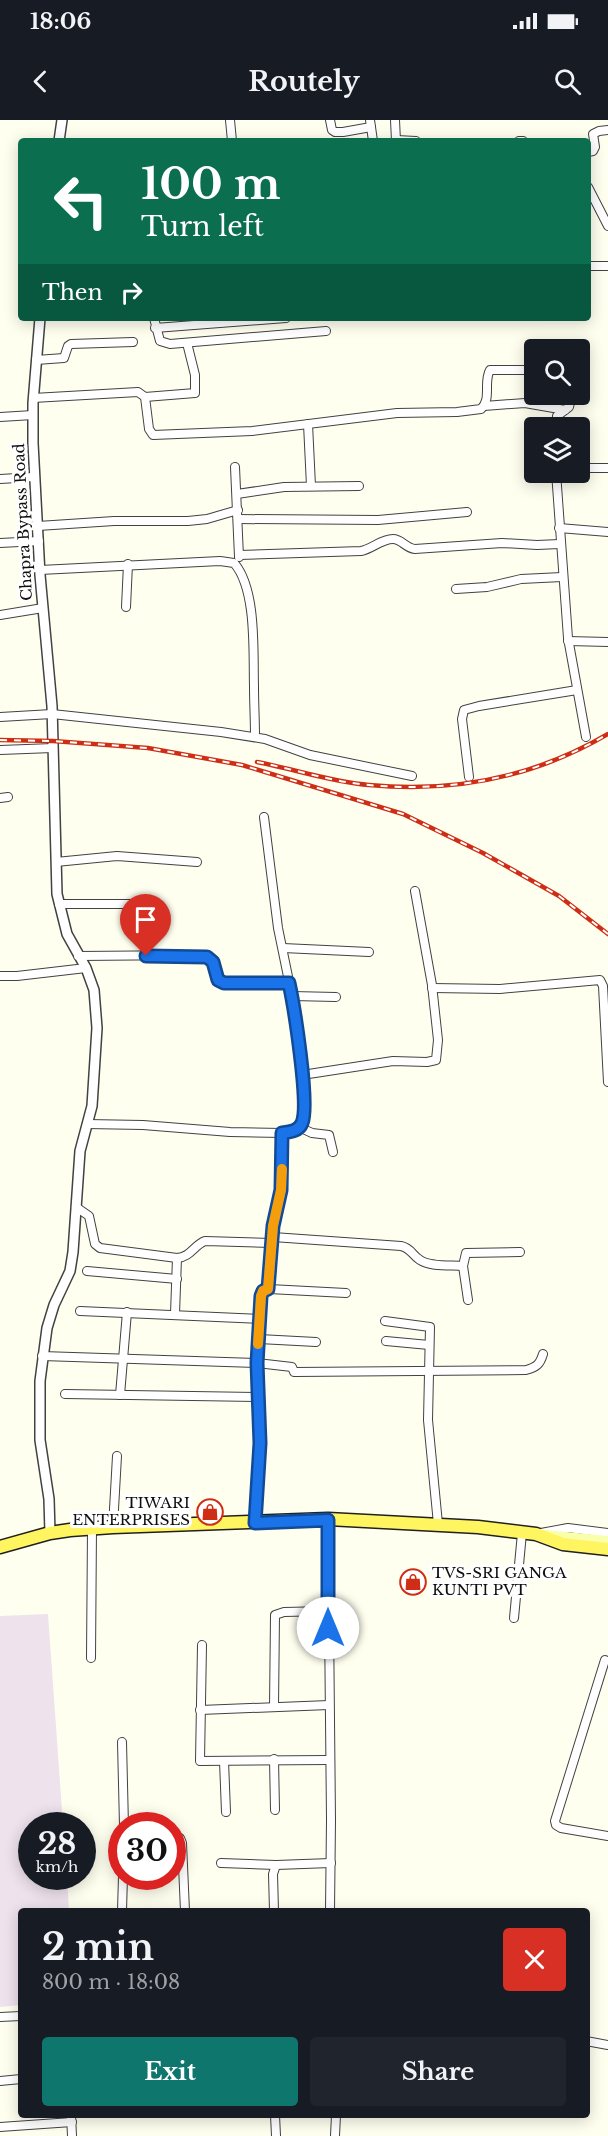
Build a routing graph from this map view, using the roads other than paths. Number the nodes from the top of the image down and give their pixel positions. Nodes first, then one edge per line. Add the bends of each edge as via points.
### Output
1 (62, 120) edge
2 (230, 120) edge
3 (330, 120) edge
4 (395, 120) edge
5 (370, 123) edge
6 (608, 130) edge
7 (59, 138) edge
8 (232, 138) edge
9 (372, 138) edge
10 (396, 138) edge
11 (591, 151) edge
12 (591, 193) edge
13 (608, 226) edge
14 (591, 266) edge
15 (608, 267) edge
16 (40, 321) edge
17 (155, 321) edge
18 (247, 321) edge
19 (156, 328) junction
20 (326, 331) dead end
21 (133, 342) dead end
22 (186, 343) junction
23 (36, 360) junction
24 (524, 369) edge
25 (145, 397) junction
26 (33, 398) junction
27 (569, 405) edge
28 (484, 406) junction
29 (565, 410) junction
30 (33, 415) junction
31 (0, 417) edge
32 (557, 417) edge
33 (308, 424) junction
34 (235, 467) dead end
35 (590, 468) edge
36 (608, 468) edge
37 (34, 477) junction
38 (0, 479) edge
39 (557, 483) edge
40 (311, 486) junction
41 (359, 486) dead end
42 (237, 494) junction
43 (238, 510) junction
44 (467, 512) dead end
45 (238, 519) junction
46 (38, 526) junction
47 (559, 528) junction
48 (608, 532) edge
49 (39, 542) junction
50 (0, 543) edge
51 (560, 544) junction
52 (238, 555) junction
53 (128, 564) junction
54 (238, 568) junction
55 (40, 570) junction
56 (562, 577) junction
57 (456, 589) dead end
58 (126, 607) dead end
59 (43, 608) junction
60 (0, 615) edge
61 (568, 641) junction
62 (608, 642) edge
63 (576, 690) junction
64 (0, 717) edge
65 (52, 719) junction
66 (255, 737) junction
67 (586, 737) dead end
68 (53, 748) junction
69 (0, 750) edge
70 (412, 777) dead end
71 (469, 777) dead end
72 (264, 818) dead end
73 (56, 862) junction
74 (197, 862) dead end
75 (415, 891) dead end
76 (58, 904) junction
77 (156, 904) dead end
78 (283, 948) junction
79 (369, 952) dead end
80 (78, 956) junction
81 (86, 968) junction
82 (0, 976) edge
83 (289, 983) junction
84 (432, 988) junction
85 (292, 996) junction
86 (336, 997) dead end
87 (302, 1075) junction
88 (608, 1082) edge
89 (87, 1124) junction
90 (299, 1127) junction
91 (282, 1133) junction
92 (333, 1152) dead end
93 (76, 1207) junction
94 (273, 1240) junction
95 (520, 1252) dead end
96 (177, 1258) junction
97 (464, 1266) junction
98 (87, 1271) dead end
99 (177, 1279) junction
100 (268, 1289) junction
101 (346, 1293) dead end
102 (468, 1300) dead end
103 (80, 1311) dead end
104 (127, 1312) junction
105 (176, 1314) junction
106 (260, 1319) junction
107 (385, 1321) dead end
108 (259, 1339) junction
109 (386, 1341) dead end
110 (316, 1342) dead end
111 (429, 1345) junction
112 (543, 1354) dead end
113 (42, 1356) junction
114 (122, 1359) junction
115 (257, 1363) junction
116 (428, 1371) junction
117 (65, 1394) dead end
118 (120, 1395) junction
119 (258, 1397) junction
120 (117, 1456) dead end
121 (328, 1520) junction
122 (255, 1523) junction
123 (438, 1524) junction
124 (113, 1527) junction
125 (92, 1528) junction
126 (50, 1533) junction
127 (522, 1533) junction
128 (608, 1533) edge
129 (536, 1534) junction
130 (608, 1541) edge
131 (0, 1547) edge
132 (608, 1549) edge
133 (328, 1611) junction
134 (514, 1618) dead end
135 (202, 1645) dead end
136 (91, 1658) dead end
137 (605, 1660) dead end
138 (329, 1705) junction
139 (274, 1707) junction
140 (200, 1710) junction
141 (122, 1742) dead end
142 (274, 1760) junction
143 (330, 1760) junction
144 (224, 1761) junction
145 (274, 1810) dead end
146 (124, 1812) edge
147 (226, 1812) dead end
148 (607, 1836) edge
149 (221, 1863) dead end
150 (331, 1863) junction
151 (276, 1865) junction
152 (123, 1890) edge
153 (184, 1890) edge
154 (122, 1908) edge
155 (185, 1908) edge
156 (274, 1908) edge
157 (330, 1908) edge
158 (18, 2016) edge
159 (0, 2017) edge
160 (590, 2042) edge
161 (608, 2045) edge
162 (18, 2079) edge
163 (0, 2081) edge
164 (275, 2118) edge
165 (336, 2118) edge
166 (72, 2119) edge
167 (0, 2127) edge
168 (72, 2136) edge
169 (276, 2136) edge
170 (335, 2136) edge

1 - 7 street
2 - 8 street
3 - 5 street via 332,130 338,132
4 - 10 street
5 - 9 street
6 - 11 street via 592,134 595,147
12 - 13 street
14 - 15 street
16 - 23 street, Chapra Bypass Road
17 - 19 street
18 - 19 street
19 - 22 street via 165,344
20 - 22 street
21 - 23 street via 71,344 64,358
22 - 25 street via 195,375 195,393
23 - 26 street, Chapra Bypass Road
24 - 28 street via 490,370
25 - 26 street via 131,392
25 - 33 street via 153,435
26 - 30 street, Chapra Bypass Road
27 - 29 street
28 - 29 street via 525,404
28 - 33 street via 475,410 397,413
29 - 32 street
30 - 31 street
30 - 37 street, Chapra Bypass Road
33 - 40 street
34 - 42 street
35 - 36 street
37 - 38 street
37 - 46 street, Chapra Bypass Road
39 - 47 street
40 - 41 street
40 - 42 street
42 - 43 street
43 - 45 street
43 - 46 street via 172,523 126,520
44 - 45 street via 378,520
45 - 52 street
46 - 49 street, Chapra Bypass Road
47 - 48 street
47 - 51 street
49 - 50 street
49 - 55 street, Chapra Bypass Road
51 - 52 street via 415,549 392,539 361,551
51 - 56 street
52 - 54 street
53 - 54 street via 220,561 234,563
53 - 55 street
53 - 58 street
54 - 66 street via 253,624
55 - 59 street, Chapra Bypass Road
56 - 57 street
56 - 61 street
59 - 60 street
59 - 65 street, Chapra Bypass Road
61 - 62 street
61 - 63 street
63 - 67 street
63 - 71 street via 464,710
64 - 65 street
65 - 66 street
65 - 68 street, Chapra Bypass Road
66 - 70 street via 310,755
68 - 69 street
68 - 73 street, Chapra Bypass Road
72 - 78 street
73 - 74 street via 125,856
73 - 76 street, Chapra Bypass Road
75 - 84 street
76 - 77 street
76 - 80 street, Chapra Bypass Road
78 - 79 street
78 - 83 street
80 - 81 street, Chapra Bypass Road
80 - 83 street via 194,955 213,962 221,982
81 - 82 street
81 - 89 street, Chapra Bypass Road via 94,990 97,1028 92,1106
83 - 85 street
84 - 87 street via 438,1040 436,1060 393,1061
84 - 88 street via 501,989 600,980
85 - 86 street
85 - 87 street
87 - 90 street via 304,1115
89 - 91 street
89 - 93 street, Chapra Bypass Road via 80,1152
90 - 91 street
90 - 92 street via 329,1135
91 - 94 street via 281,1190
93 - 96 street via 89,1216 98,1247
93 - 113 street, Chapra Bypass Road via 70,1271 54,1305
94 - 96 street via 205,1241 188,1256
94 - 97 street via 401,1246 426,1263
94 - 100 street
95 - 97 street via 468,1252
96 - 99 street
97 - 102 street
98 - 99 street
99 - 105 street
100 - 101 street
100 - 106 street via 262,1293
103 - 104 street
104 - 105 street
104 - 114 street
105 - 106 street
106 - 108 street
107 - 111 street via 430,1327
108 - 110 street
108 - 115 street
109 - 111 street
111 - 116 street
112 - 116 street via 537,1366 526,1370
113 - 114 street
113 - 126 street, Chapra Bypass Road via 38,1414
114 - 115 street
114 - 118 street
115 - 116 street via 292,1367 294,1372
115 - 119 street
116 - 123 street via 429,1450
117 - 118 street
118 - 119 street
119 - 122 street via 260,1451
120 - 124 street
121 - 122 main road
121 - 123 main road
121 - 133 street
122 - 124 main road
123 - 127 main road
124 - 125 main road
125 - 126 main road
125 - 136 street
126 - 131 main road
127 - 129 main road
127 - 134 street
128 - 129 street via 568,1528
129 - 130 main road
129 - 132 main road via 563,1544
133 - 138 street
133 - 139 street via 275,1615
135 - 140 street
137 - 148 street via 555,1821 561,1828
138 - 139 street
138 - 143 street
139 - 140 street
140 - 144 street via 199,1760
141 - 146 street
142 - 143 street
142 - 144 street
142 - 145 street
143 - 150 street
144 - 147 street
149 - 151 street
150 - 151 street
150 - 157 street
151 - 156 street
152 - 154 street
153 - 155 street
158 - 159 street
160 - 161 street
162 - 163 street
164 - 169 street
165 - 170 street
166 - 167 street
166 - 168 street

